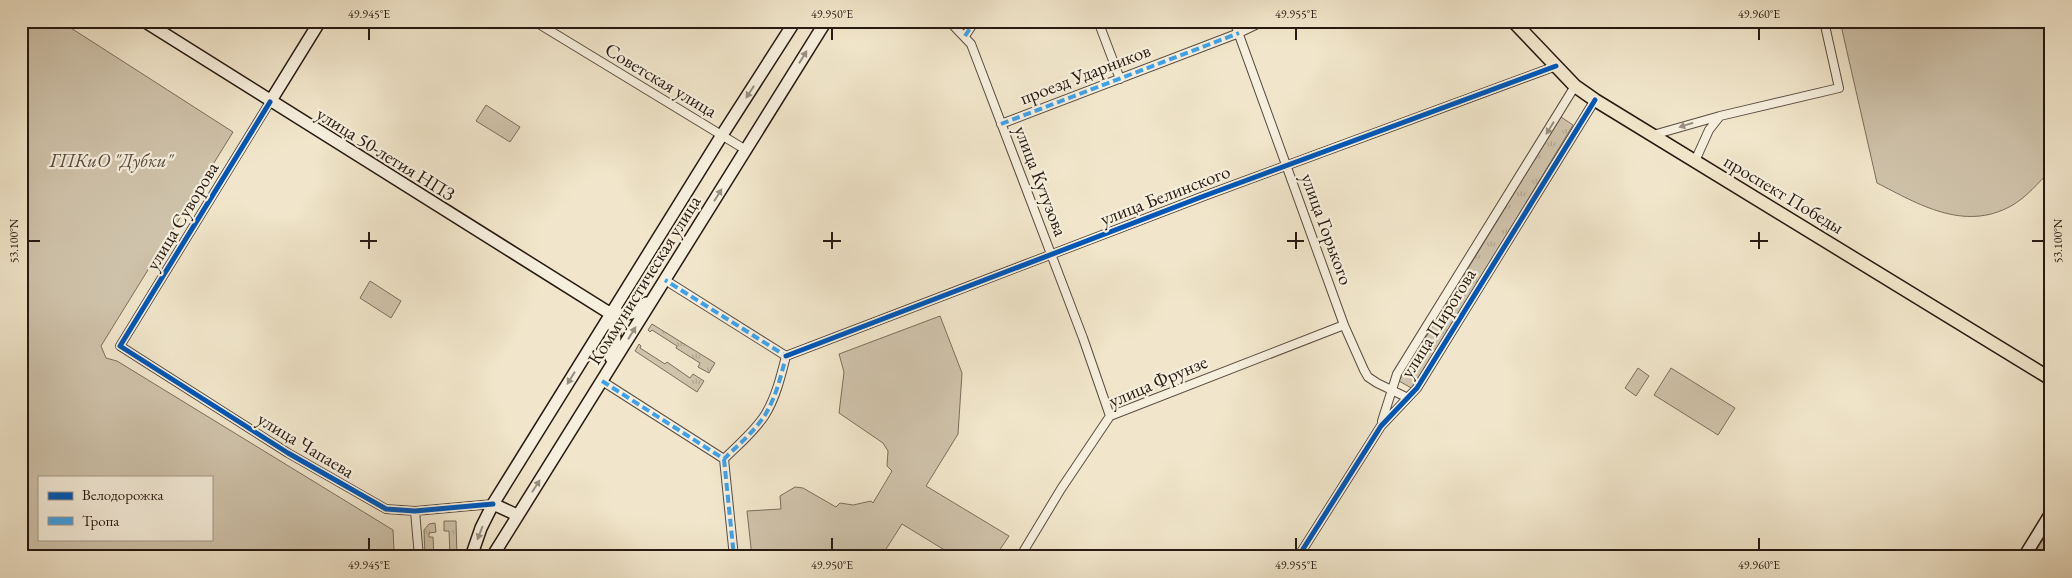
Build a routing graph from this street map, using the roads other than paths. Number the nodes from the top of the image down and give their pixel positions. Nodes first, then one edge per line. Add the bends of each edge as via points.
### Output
1 (144, 21) edge
2 (320, 21) edge
3 (534, 21) edge
4 (795, 21) edge
5 (826, 21) edge
6 (949, 21) edge
7 (975, 21) edge
8 (1098, 21) edge
9 (1234, 21) edge
10 (1264, 21) edge
11 (1513, 21) edge
12 (1824, 21) edge
13 (1239, 33) junction
14 (965, 36) junction
15 (1556, 66) junction
16 (1120, 79) junction
17 (1575, 86) junction
18 (1595, 100) junction
19 (270, 102) junction
20 (1720, 116) junction
21 (1001, 124) junction
22 (722, 135) junction
23 (1654, 135) junction
24 (746, 150) junction
25 (1696, 161) junction
26 (1287, 165) junction
27 (1051, 254) junction
28 (665, 280) junction
29 (611, 314) junction
30 (1344, 325) junction
31 (120, 346) joint
32 (786, 356) junction
33 (2051, 379) edge
34 (602, 382) junction
35 (1392, 391) junction
36 (1406, 397) junction
37 (1110, 416) junction
38 (1381, 426) junction
39 (724, 459) junction
40 (493, 504) junction
41 (416, 512) junction
42 (2051, 513) edge
43 (517, 515) junction
44 (419, 557) edge
45 (471, 557) edge
46 (492, 557) edge
47 (734, 557) edge
48 (1020, 557) edge
49 (1298, 557) edge
50 (2024, 557) edge

1 - 19 main road, улица 50-летия НПЗ
2 - 19 main road, улица Суворова
3 - 22 street, Советская улица
4 -> 22 main road, Коммунистическая улица
24 -> 5 main road, Коммунистическая улица
6 - 14 street, улица Кутузова
7 - 14 street
8 - 16 street
9 - 13 street, улица Горького
10 - 13 street, проезд Ударников
11 - 15 main road, проспект Победы
12 - 20 street via 1839,88
13 - 16 street, проезд Ударников
13 - 26 street, улица Горького
14 - 21 street, улица Кутузова via 971,44
15 - 17 main road, проспект Победы
15 - 26 street, улица Белинского
16 - 21 street, проезд Ударников
17 - 18 main road, проспект Победы
17 -> 35 street, улица Пирогова via 1397,374
18 - 23 main road, проспект Победы
18 - 36 street, улица Пирогова via 1417,388
19 - 29 main road, улица 50-летия НПЗ
19 - 31 street, улица Суворова
20 -> 23 street
20 - 25 street via 1709,130
21 - 27 street, улица Кутузова
22 - 24 street, Советская улица
22 - 29 main road, Коммунистическая улица
23 - 25 main road, проспект Победы
28 -> 24 main road, Коммунистическая улица
25 - 33 main road, проспект Победы
26 - 27 street, улица Белинского
26 - 30 street, улица Горького
27 - 32 street, улица Белинского
27 - 37 street, улица Кутузова
28 - 29 main road via 640,310 628,315
28 - 32 street
34 -> 28 main road, Коммунистическая улица
29 - 34 main road via 616,331 615,348
29 -> 40 main road, Коммунистическая улица
30 - 35 street, улица Горького via 1364,370 1377,383
30 - 37 street, улица Фрунзе
31 - 41 street, улица Чапаева via 288,453 386,510
32 - 39 street via 777,389 765,414
34 - 39 street
43 -> 34 main road, Коммунистическая улица
35 - 36 street, улица Горького
35 - 38 street, улица Пирогова
36 - 38 street, улица Пирогова
37 - 48 street, улица Фрунзе
38 - 49 street, улица Пирогова
39 - 47 street
40 - 41 street, улица Чапаева
40 - 43 main road
40 -> 45 main road, Коммунистическая улица
41 - 44 street
42 - 50 main road
43 - 46 main road, Коммунистическая улица

